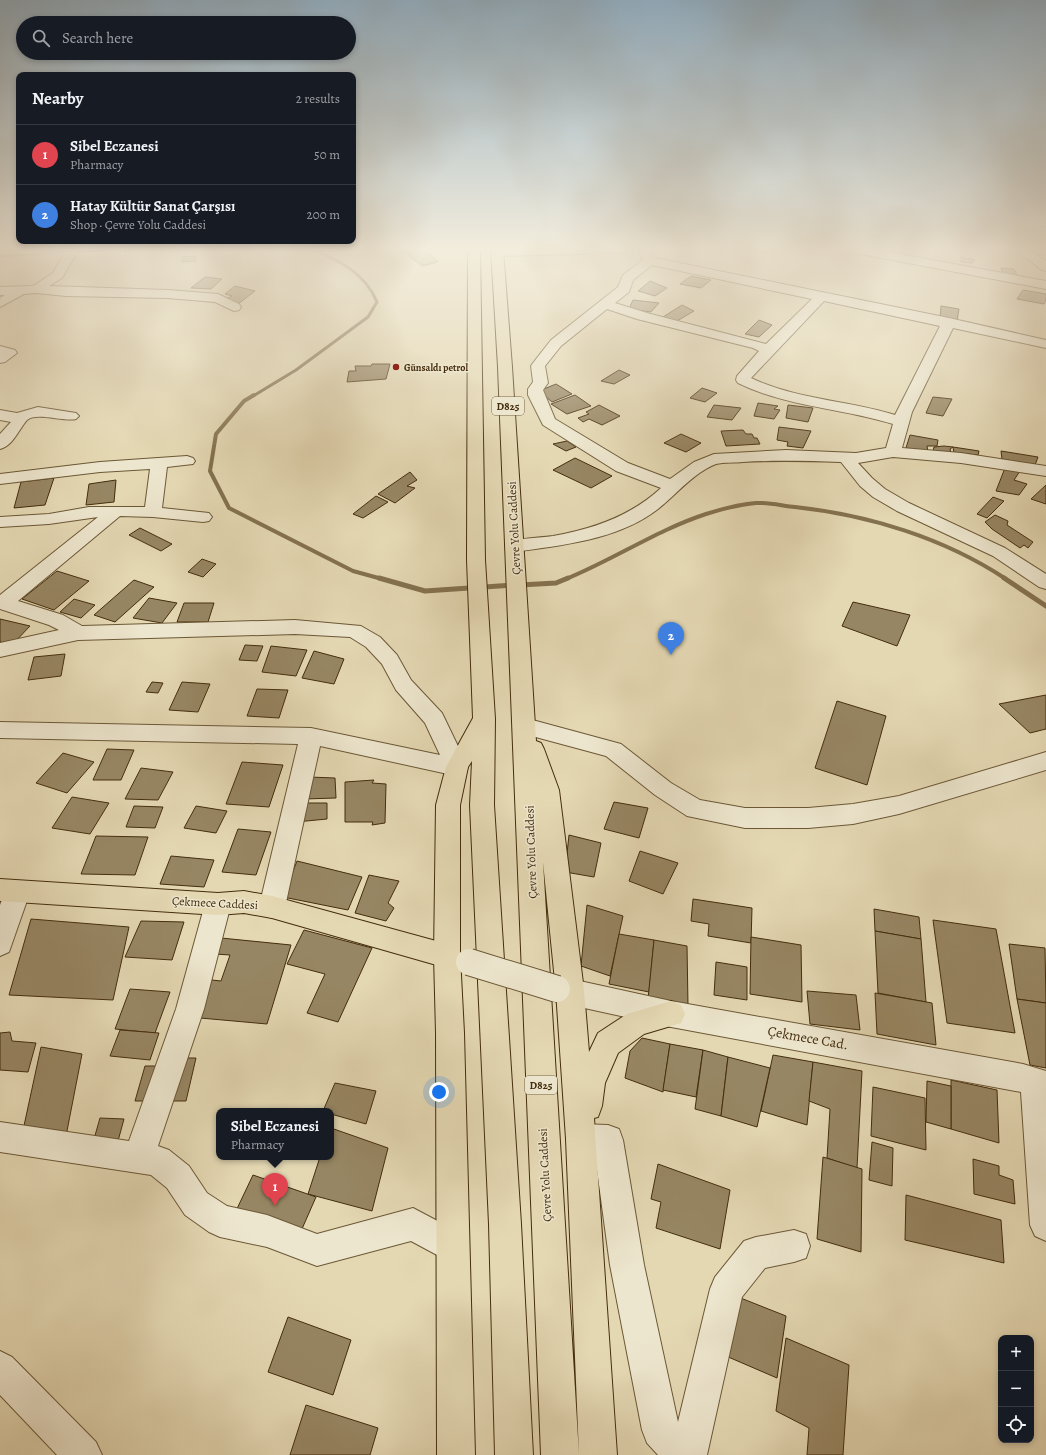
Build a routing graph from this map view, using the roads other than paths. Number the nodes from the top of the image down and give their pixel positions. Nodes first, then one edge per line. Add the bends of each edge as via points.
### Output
1 (474, 317) edge
2 (503, 317) edge
3 (587, 317) edge
4 (646, 317) edge
5 (801, 317) edge
6 (922, 317) edge
7 (949, 322) junction
8 (1046, 344) edge
9 (0, 350) edge
10 (766, 352) junction
11 (0, 359) edge
12 (0, 415) edge
13 (71, 416) dead end
14 (18, 418) junction
15 (901, 422) junction
16 (0, 444) edge
17 (893, 452) junction
18 (845, 457) junction
19 (187, 461) dead end
20 (159, 463) junction
21 (1046, 471) edge
22 (0, 479) edge
23 (672, 486) junction
24 (116, 511) junction
25 (153, 512) junction
26 (203, 517) dead end
27 (0, 522) edge
28 (515, 554) junction
29 (1046, 584) edge
30 (1, 603) edge
31 (78, 633) junction
32 (0, 650) edge
33 (484, 719) junction
34 (525, 720) junction
35 (0, 730) edge
36 (312, 736) junction
37 (1046, 761) edge
38 (457, 767) junction
39 (8, 891) edge
40 (218, 904) junction
41 (272, 907) junction
42 (0, 944) edge
43 (458, 959) junction
44 (564, 990) junction
45 (671, 1014) junction
46 (1041, 1084) edge
47 (0, 1137) edge
48 (582, 1139) junction
49 (138, 1159) junction
50 (1046, 1225) edge
51 (794, 1246) dead end
52 (452, 1247) junction
53 (0, 1371) edge
54 (661, 1442) edge
55 (83, 1455) edge
56 (456, 1455) edge
57 (514, 1455) edge
58 (560, 1455) edge
59 (598, 1455) edge
60 (684, 1455) edge
61 (688, 1455) edge

1 - 33 main road, D825 via 476,560
2 - 28 main road, Çevre Yolu Caddesi / D825
3 - 23 street via 551,348 538,366 541,384 535,389 536,395 549,422 622,467
4 - 10 street via 744,340 758,345
5 - 10 street
6 - 7 street
7 - 8 street
7 - 15 street
9 - 11 street via 10,353
10 - 15 street via 743,380 757,388 886,416
12 - 14 street
13 - 14 street via 38,412
14 - 16 street via 20,421
15 - 17 street
17 - 18 street via 878,456
17 - 21 street via 961,458
18 - 23 street via 786,455 714,459
18 - 29 street via 879,493 999,552
19 - 20 street
20 - 22 street
20 - 25 street
23 - 28 street via 652,506 621,522
24 - 25 street
24 - 27 street
24 - 30 street
25 - 26 street
28 - 34 main road, Çevre Yolu Caddesi / D825
30 - 31 street via 56,620
31 - 32 street
31 - 38 street via 295,628 354,631 373,642 390,660 403,685 434,719
33 - 38 main road
33 - 57 main road, D825 via 482,805 506,1224
34 - 37 street via 613,750 663,789 695,809 745,818 808,818 899,805
34 - 44 main road via 547,790
34 - 58 main road, Çevre Yolu Caddesi / D825 via 545,1199
35 - 36 street
36 - 38 street
36 - 41 street
38 - 43 main road via 448,804
39 - 40 main road, Çekmece Caddesi
39 - 42 street
40 - 41 main road, Çekmece Caddesi via 244,902
40 - 49 street via 190,1009
41 - 43 main road, Çekmece Caddesi
43 - 44 street, Çekmece Cad., bridge
43 - 52 main road via 450,1033
44 - 45 street, Çekmece Cad.
44 - 48 main road
45 - 46 street, Çekmece Cad. via 1016,1076
45 - 48 main road via 637,1023 608,1043 590,1082
46 - 50 street
47 - 49 street
48 - 54 street via 608,1140 627,1265
48 - 59 main road
49 - 52 street via 158,1161 178,1177 196,1204 220,1221 267,1231 317,1250 413,1224
51 - 61 street via 756,1253 727,1289
52 - 56 main road
53 - 55 street
54 - 60 street

